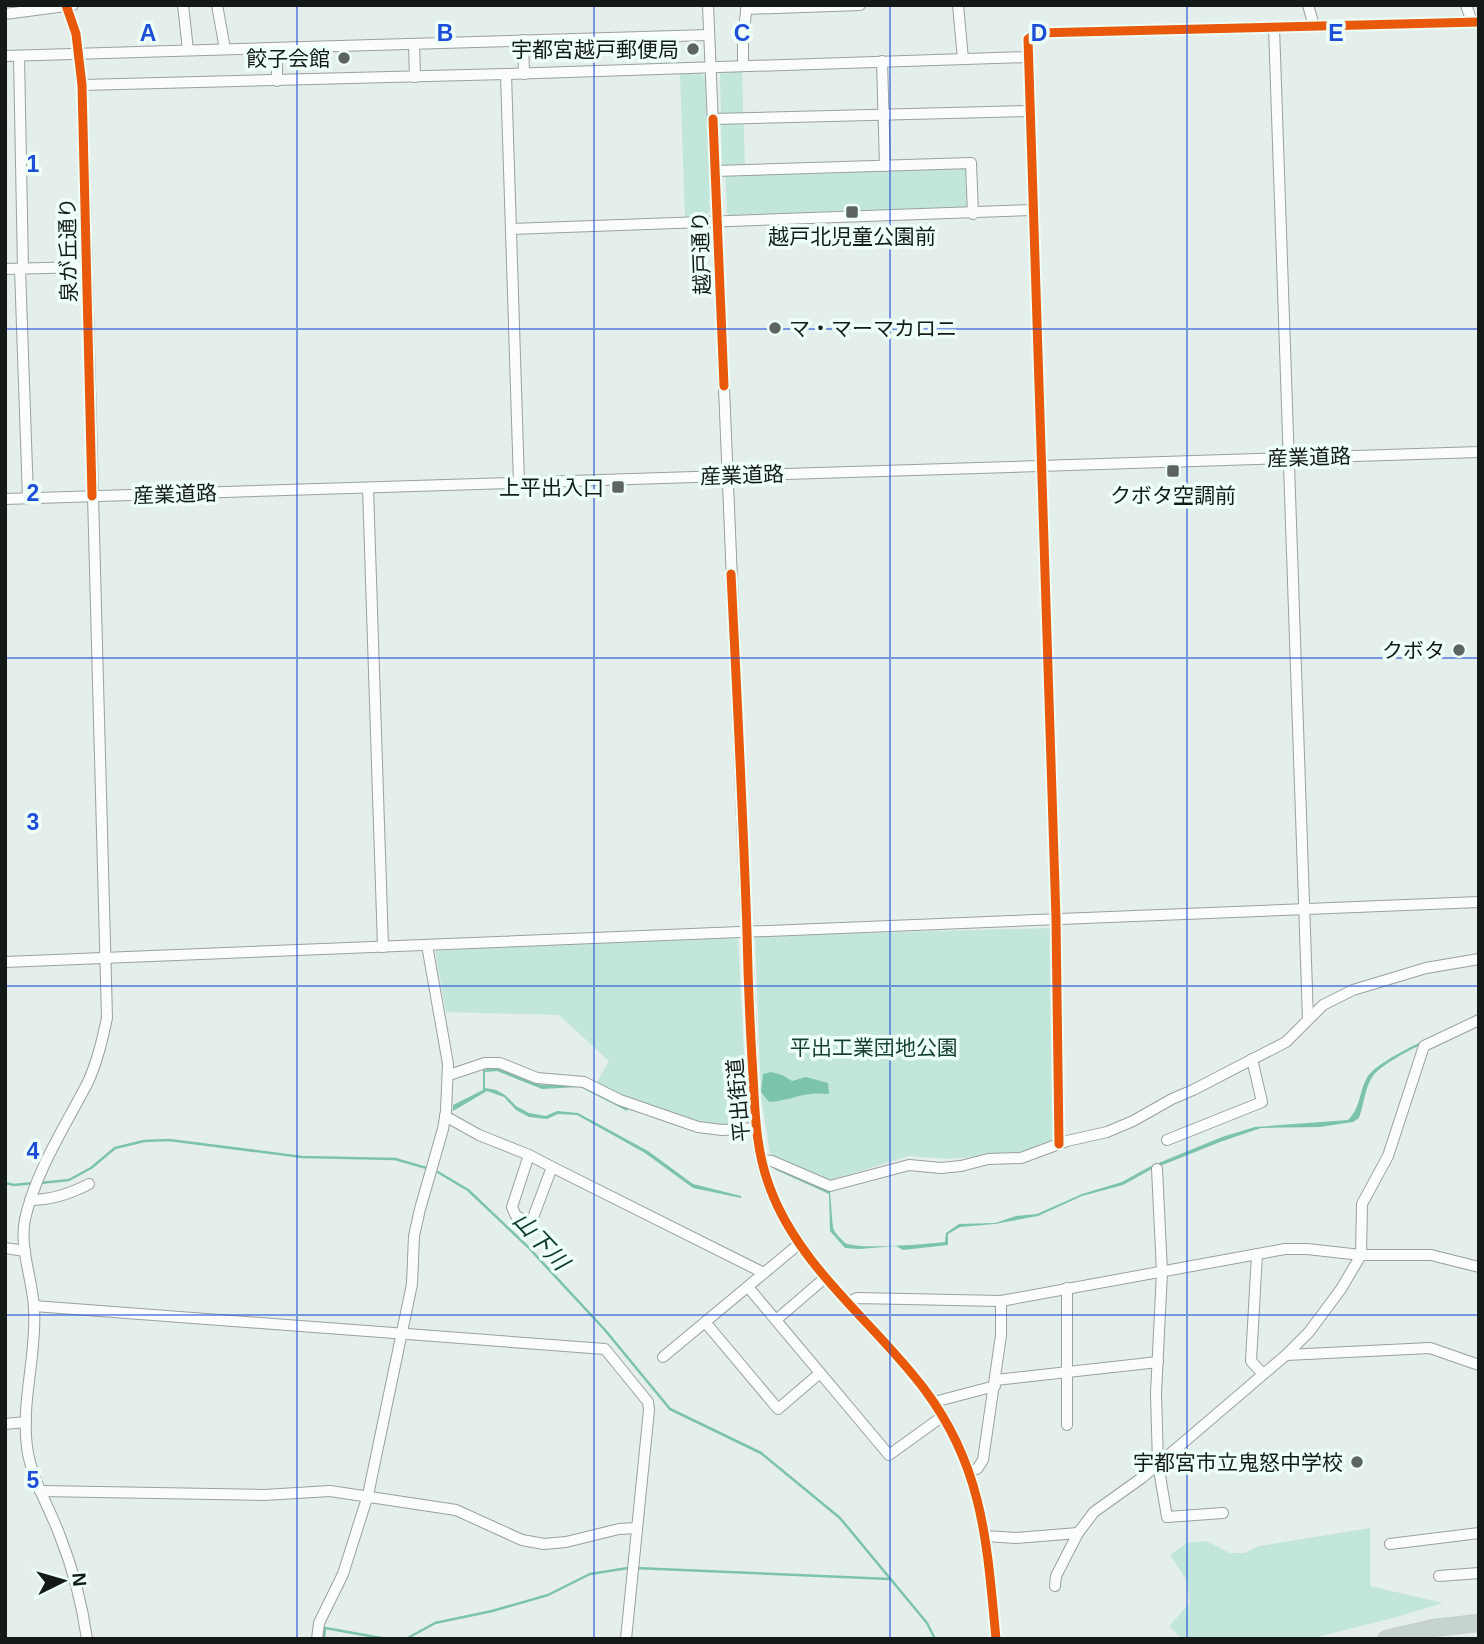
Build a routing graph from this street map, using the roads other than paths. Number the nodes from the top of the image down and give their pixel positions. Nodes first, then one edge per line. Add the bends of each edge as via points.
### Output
1 (72, 5) edge
2 (183, 5) edge
3 (217, 5) edge
4 (708, 5) edge
5 (860, 5) edge
6 (958, 5) edge
7 (1308, 5) edge
8 (1466, 5) edge
9 (66, 6) edge
10 (832, 6) edge
11 (746, 7) edge
12 (5, 14) edge
13 (1476, 22) edge
14 (1314, 26) junction
15 (1274, 27) junction
16 (709, 35) junction
17 (523, 40) junction
18 (414, 44) junction
19 (277, 48) junction
20 (225, 49) junction
21 (188, 50) junction
22 (79, 54) junction
23 (19, 55) junction
24 (5, 56) edge
25 (1028, 57) junction
26 (963, 59) junction
27 (883, 61) junction
28 (743, 65) junction
29 (710, 66) junction
30 (506, 74) junction
31 (524, 74) junction
32 (415, 77) junction
33 (277, 80) junction
34 (82, 85) junction
35 (1030, 111) junction
36 (883, 115) junction
37 (713, 119) junction
38 (885, 166) junction
39 (715, 171) junction
40 (1033, 210) junction
41 (973, 214) junction
42 (717, 222) junction
43 (511, 229) junction
44 (86, 267) junction
45 (5, 269) edge
46 (21, 269) junction
47 (1479, 452) edge
48 (1288, 458) junction
49 (1042, 466) junction
50 (727, 476) junction
51 (519, 483) junction
52 (368, 488) junction
53 (92, 496) junction
54 (28, 498) junction
55 (5, 499) edge
56 (1479, 902) edge
57 (1303, 908) junction
58 (1056, 919) junction
59 (747, 932) junction
60 (427, 944) junction
61 (383, 947) junction
62 (106, 958) junction
63 (1479, 959) edge
64 (5, 962) edge
65 (1308, 1019) junction
66 (1479, 1020) edge
67 (1252, 1059) junction
68 (449, 1075) junction
69 (446, 1116) junction
70 (756, 1128) junction
71 (1167, 1140) dead end
72 (1059, 1144) junction
73 (529, 1155) junction
74 (762, 1160) junction
75 (552, 1167) junction
76 (1157, 1168) dead end
77 (89, 1184) dead end
78 (30, 1200) junction
79 (799, 1244) junction
80 (5, 1248) edge
81 (25, 1251) junction
82 (1257, 1254) junction
83 (1361, 1255) junction
84 (1479, 1267) edge
85 (1162, 1272) junction
86 (764, 1273) junction
87 (826, 1277) junction
88 (748, 1287) junction
89 (1067, 1288) junction
90 (1001, 1301) junction
91 (848, 1302) junction
92 (34, 1306) junction
93 (776, 1320) junction
94 (705, 1322) junction
95 (402, 1334) junction
96 (1286, 1355) junction
97 (663, 1357) dead end
98 (1158, 1362) junction
99 (1479, 1365) edge
100 (1069, 1372) junction
101 (820, 1373) junction
102 (1262, 1373) junction
103 (995, 1383) junction
104 (934, 1402) junction
105 (943, 1416) junction
106 (26, 1422) junction
107 (5, 1424) edge
108 (1067, 1425) dead end
109 (1158, 1464) junction
110 (969, 1471) junction
111 (40, 1491) junction
112 (368, 1495) junction
113 (1223, 1513) dead end
114 (637, 1528) junction
115 (1078, 1533) junction
116 (1479, 1533) edge
117 (986, 1536) junction
118 (1390, 1545) dead end
119 (1479, 1573) edge
120 (1439, 1577) dead end
121 (1055, 1586) dead end
122 (1479, 1623) edge
123 (88, 1639) edge
124 (317, 1639) edge
125 (626, 1639) edge
126 (996, 1639) edge
127 (1386, 1639) edge
128 (1418, 1639) edge

1 - 9 street
2 - 21 street
3 - 20 street
4 - 16 street, 越戸通り
5 - 10 street
6 - 26 street
7 - 14 street
8 - 13 street
9 - 12 street
9 - 22 street, 泉が丘通り
10 - 11 street
11 - 28 street
13 - 14 street
14 - 15 street
15 - 25 street via 1036,33 1028,39
15 - 48 street
16 - 17 street
16 - 29 street, 越戸通り
17 - 18 street
17 - 31 street
18 - 19 street
18 - 32 street
19 - 20 street
19 - 33 street
20 - 21 street
21 - 22 street
22 - 23 street
22 - 34 street, 泉が丘通り
23 - 24 street
23 - 46 street
25 - 26 street
25 - 35 street
26 - 27 street
27 - 28 street
27 - 36 street
28 - 29 street
29 - 31 street
29 - 37 street, 越戸通り
30 - 31 street
30 - 32 street
30 - 43 street
32 - 33 street
33 - 34 street
34 - 44 street, 泉が丘通り
35 - 36 street
35 - 40 street
36 - 37 street
36 - 38 street
37 - 39 street, 越戸通り
38 - 39 street
38 - 41 street via 971,163
39 - 42 street, 越戸通り
40 - 41 street
40 - 49 street
41 - 42 street
42 - 43 street
42 - 50 street, 越戸通り
43 - 51 street
44 - 46 street
44 - 53 street, 泉が丘通り
45 - 46 street
46 - 54 street
47 - 48 street, 産業道路
48 - 49 street, 産業道路
48 - 57 street
49 - 50 street, 産業道路
49 - 58 street
50 - 51 street, 産業道路
50 - 59 street, 平出街道
51 - 52 street, 産業道路
52 - 53 street, 産業道路
52 - 61 street
53 - 54 street, 産業道路
53 - 62 street, 泉が丘通り
54 - 55 street, 産業道路
56 - 57 street
57 - 58 street
57 - 65 street
58 - 59 street
58 - 72 street
59 - 60 street
59 - 70 street, 平出街道
60 - 61 street
60 - 68 street
61 - 62 street
62 - 64 street
62 - 78 street, 泉が丘通り via 107,1018 100,1051
63 - 65 street via 1426,968 1353,990 1323,1005
65 - 67 street via 1286,1042
66 - 83 street via 1424,1046 1388,1156 1362,1204
67 - 71 street via 1262,1102
67 - 72 street via 1108,1132
68 - 69 street
68 - 70 street via 500,1063 537,1078 584,1082 620,1100 698,1127
69 - 73 street
69 - 95 street via 414,1236 412,1284
70 - 74 street, 平出街道
72 - 74 street via 1021,1158 941,1168 909,1165 830,1186
73 - 75 street
73 - 75 street via 512,1207 516,1216 531,1223
74 - 79 street, 平出街道 via 771,1192
75 - 86 street
76 - 85 street
77 - 78 street via 47,1200
78 - 81 street, 泉が丘通り via 24,1224
79 - 86 street
79 - 87 street, 平出街道
80 - 81 street
81 - 92 street, 泉が丘通り
82 - 83 street via 1307,1249
82 - 85 street
82 - 102 street via 1251,1361
83 - 84 street via 1431,1255
83 - 96 street via 1309,1332
85 - 89 street
85 - 98 street
86 - 88 street
87 - 91 street, 平出街道
87 - 93 street
88 - 93 street
88 - 94 street
89 - 90 street
89 - 100 street
90 - 91 street via 857,1298
90 - 103 street
91 - 104 street, 平出街道
92 - 95 street
92 - 106 street, 泉が丘通り
93 - 101 street
94 - 97 street
94 - 101 street via 778,1409
95 - 112 street
95 - 114 street via 605,1349 648,1402
96 - 99 street via 1430,1348
96 - 102 street
98 - 100 street
98 - 109 street
100 - 103 street
100 - 108 street
101 - 105 street via 889,1455
102 - 109 street
103 - 104 street
103 - 110 street via 983,1460
104 - 105 street, 平出街道
105 - 110 street, 平出街道
106 - 107 street
106 - 111 street, 泉が丘通り via 27,1446
109 - 113 street via 1167,1517
109 - 115 street via 1100,1506
110 - 117 street, 平出街道
111 - 112 street via 264,1495 330,1490
111 - 123 street, 泉が丘通り via 75,1578
112 - 114 street via 456,1510 512,1536 544,1544
112 - 124 street via 343,1574 318,1623
114 - 125 street
115 - 117 street
115 - 121 street
116 - 118 street
117 - 126 street, 平出街道
119 - 120 street
122 - 127 highway
122 - 128 highway

